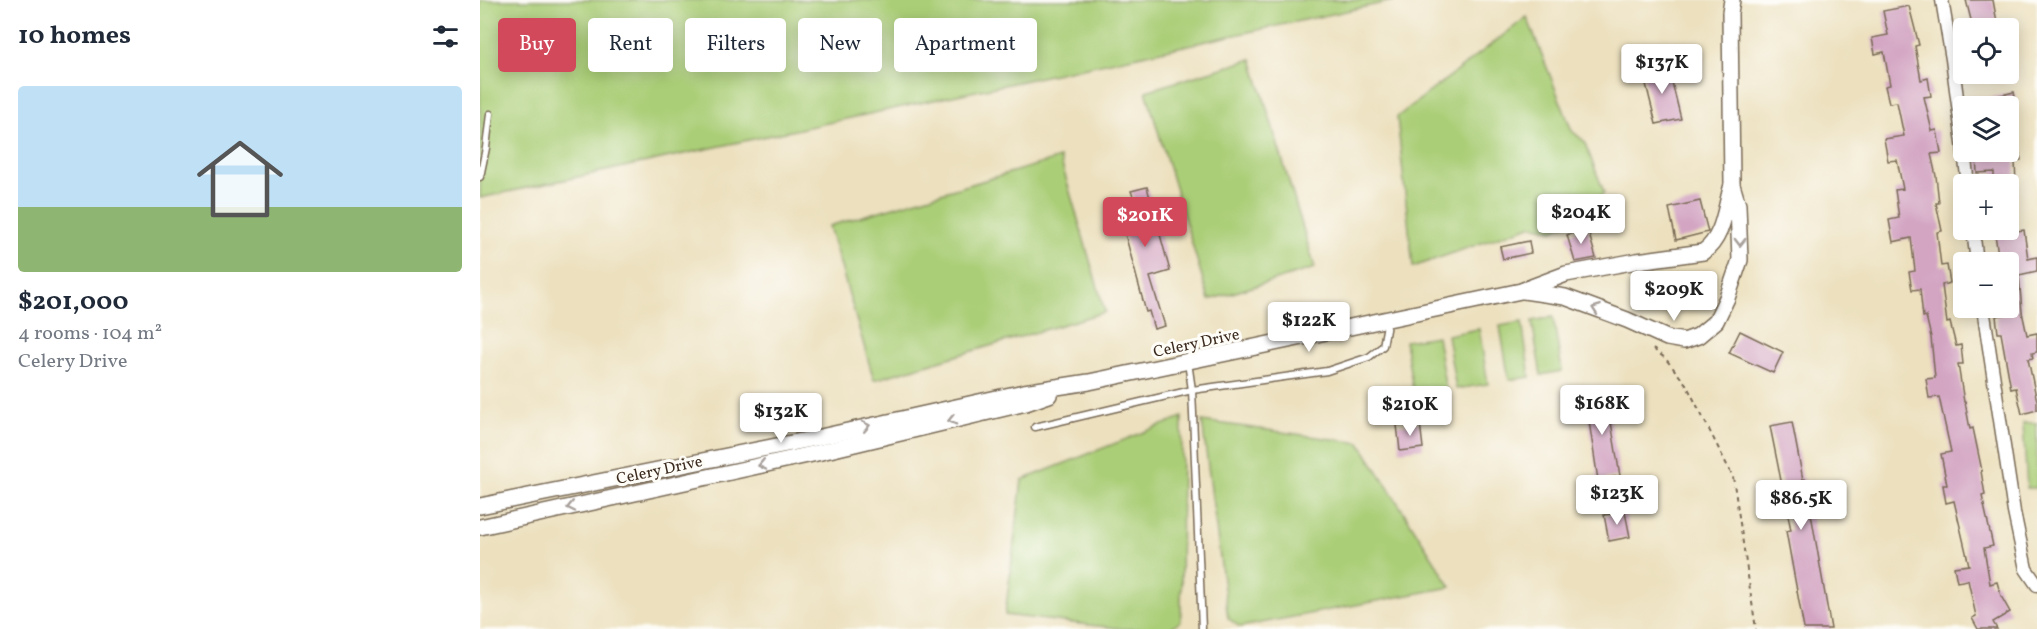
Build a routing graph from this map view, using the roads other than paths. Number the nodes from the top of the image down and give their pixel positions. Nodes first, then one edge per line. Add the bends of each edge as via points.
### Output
1 (1732, 0) edge
2 (1942, 0) edge
3 (1957, 96) edge
4 (490, 114) dead end
5 (480, 177) edge
6 (1732, 185) junction
7 (1521, 291) junction
8 (1985, 318) edge
9 (1388, 319) junction
10 (1188, 362) junction
11 (1089, 382) junction
12 (1192, 390) junction
13 (1035, 427) dead end
14 (480, 506) edge
15 (480, 527) edge
16 (2037, 585) edge
17 (1202, 629) edge

1 - 6 street, Celery Drive
2 - 3 street
4 - 5 lane
6 - 7 street, Celery Drive via 1718,237 1702,252 1566,274
6 -> 7 street, Celery Drive via 1738,206 1740,260 1716,321 1698,336 1684,341 1667,338 1564,297
7 - 9 street, Celery Drive
8 - 16 street via 2014,512 2026,569
9 - 10 street, Celery Drive
9 - 12 lane via 1383,346 1350,364 1327,371
10 - 11 street, Celery Drive
10 - 12 lane
14 -> 11 street, Celery Drive via 1024,392
11 -> 15 street, Celery Drive via 1026,403
12 - 13 lane
12 - 17 lane

